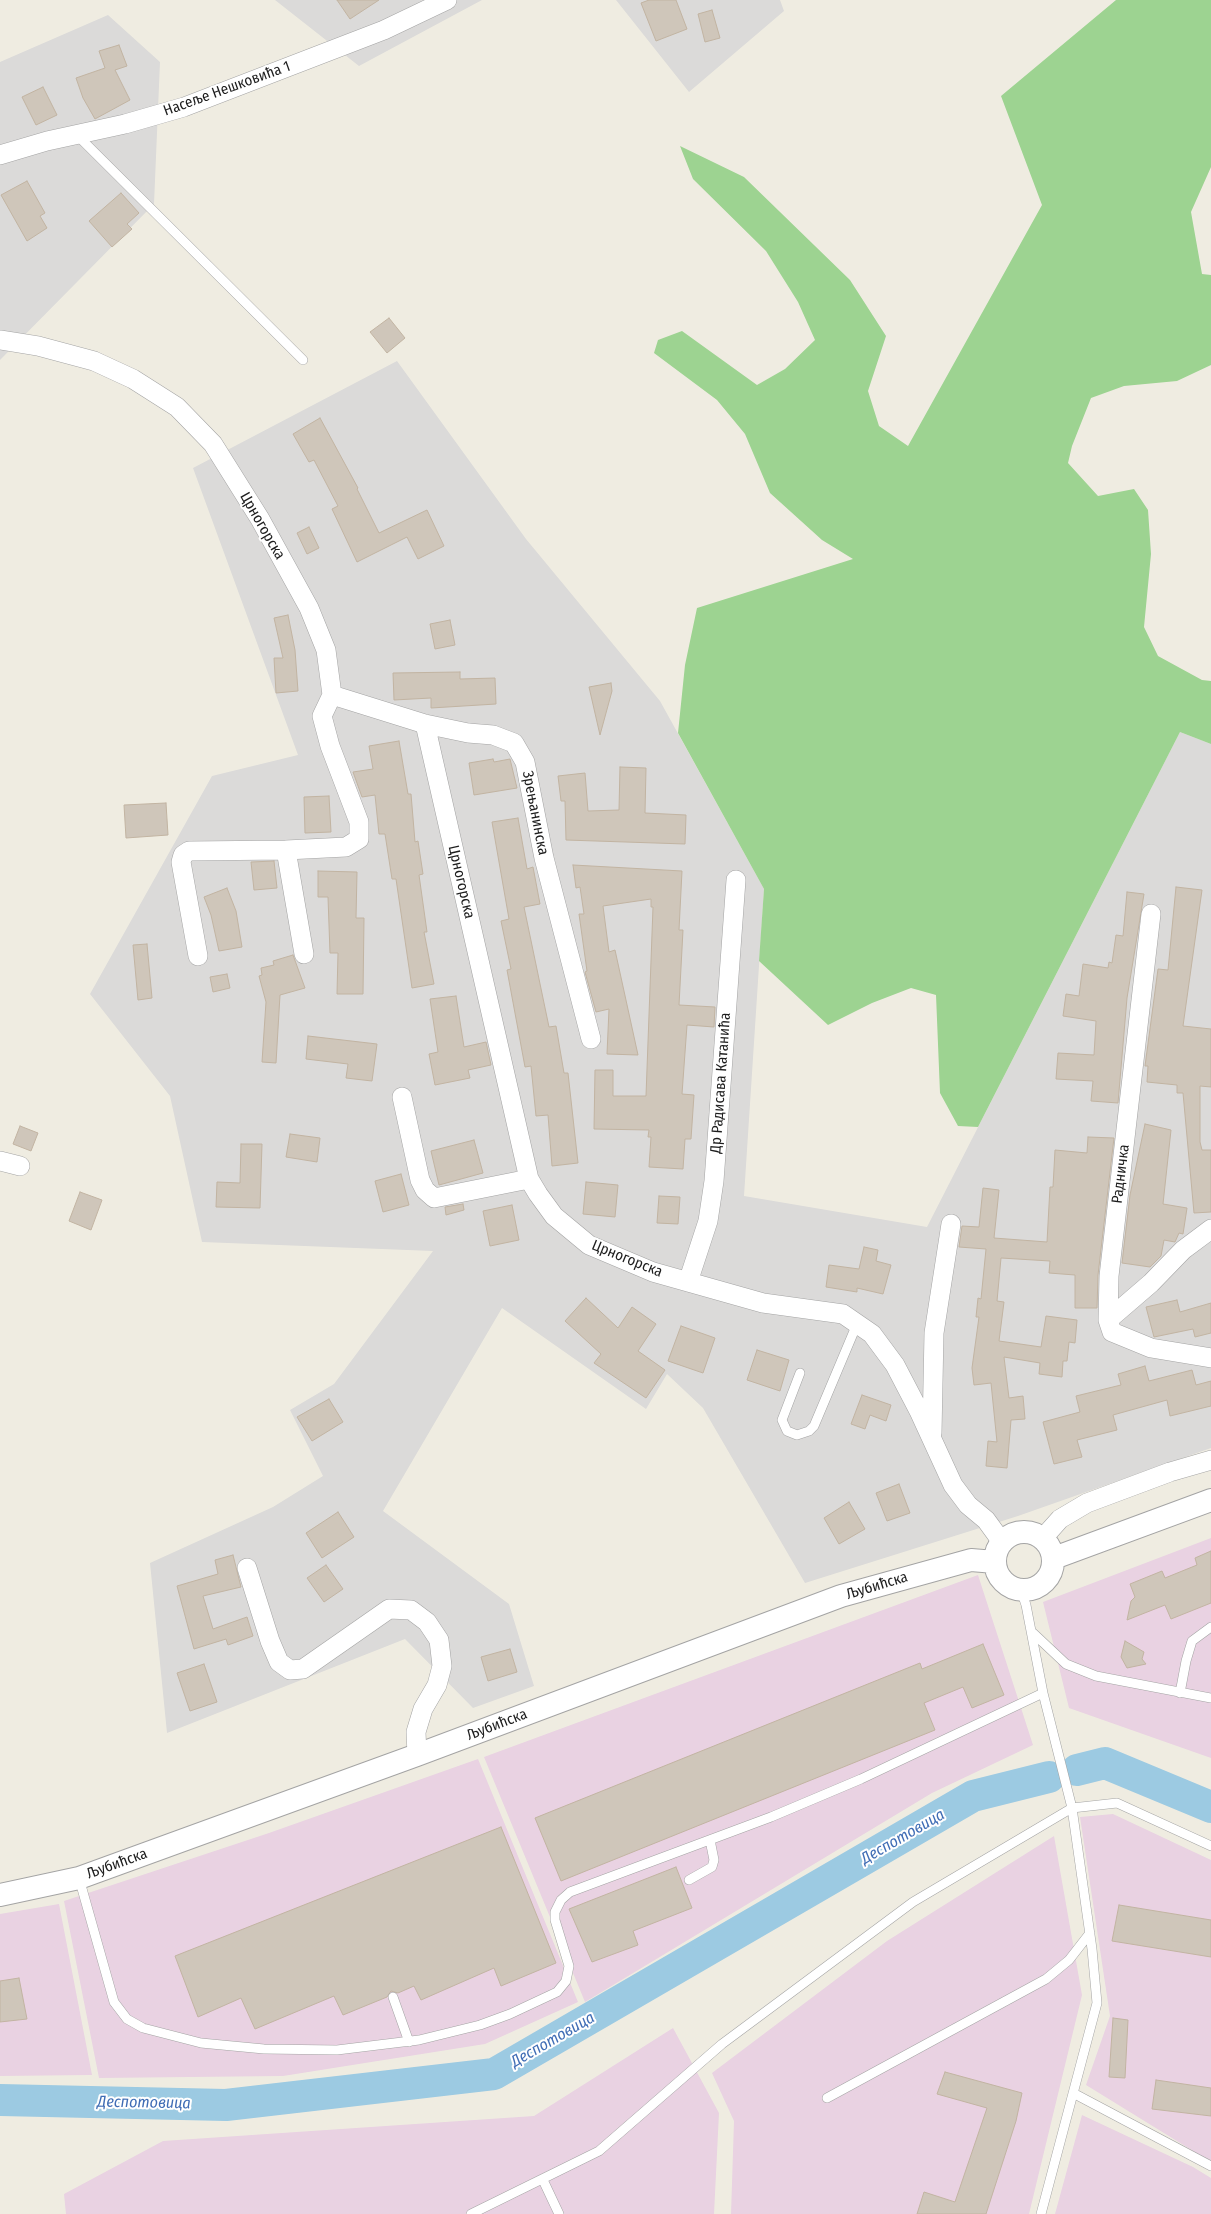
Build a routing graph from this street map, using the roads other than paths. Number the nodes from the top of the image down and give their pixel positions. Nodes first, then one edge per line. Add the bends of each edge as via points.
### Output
1 (447, 0) edge
2 (78, 136) junction
3 (0, 155) edge
4 (0, 340) edge
5 (303, 360) dead end
6 (332, 695) junction
7 (425, 724) junction
8 (286, 850) junction
9 (736, 880) dead end
10 (1151, 914) dead end
11 (304, 954) dead end
12 (198, 956) dead end
13 (590, 1039) dead end
14 (402, 1097) dead end
15 (0, 1161) edge
16 (20, 1166) dead end
17 (529, 1179) junction
18 (951, 1224) dead end
19 (1211, 1229) edge
20 (688, 1282) junction
21 (1108, 1320) junction
22 (857, 1324) junction
23 (1211, 1358) edge
24 (800, 1373) dead end
25 (932, 1437) junction
26 (1211, 1460) edge
27 (1211, 1500) edge
28 (1043, 1538) junction
29 (999, 1552) junction
30 (1054, 1558) junction
31 (247, 1568) dead end
32 (1021, 1590) junction
33 (1211, 1627) edge
34 (1032, 1633) junction
35 (1180, 1693) junction
36 (1043, 1694) junction
37 (1211, 1698) edge
38 (417, 1756) junction
39 (1072, 1808) junction
40 (710, 1840) junction
41 (1211, 1846) edge
42 (79, 1878) junction
43 (689, 1880) dead end
44 (0, 1895) edge
45 (1090, 1933) junction
46 (393, 1997) dead end
47 (409, 2042) junction
48 (1073, 2093) junction
49 (828, 2098) dead end
50 (1211, 2166) edge
51 (543, 2180) junction
52 (471, 2214) edge
53 (559, 2214) edge
54 (1040, 2214) edge

1 - 2 street, Насеље Нешковића 1 via 384,30 232,90
2 - 3 street, Насеље Нешковића 1 via 46,141
2 - 5 lane
4 - 6 street, Црногорска via 94,361 133,379 176,407 213,444 260,519 309,608 326,650
6 - 7 street, Зрењанинска
6 - 8 street via 322,716 359,822 359,839 346,846
7 - 13 street, Зрењанинска via 468,733 493,734 514,742 525,762 544,858
7 - 17 street, Црногорска
8 - 11 street
8 - 12 street via 189,851 183,854 181,862
9 - 20 street, Др Радисава Катанића via 714,1180 708,1221
10 - 21 street, Радничка via 1109,1276
14 - 17 street via 420,1180 434,1198
15 - 16 street
17 - 20 street, Црногорска via 554,1216 573,1234 590,1245 653,1272
18 - 25 street via 934,1333
19 - 21 street via 1183,1250
20 - 22 street, Црногорска via 762,1302 843,1314
21 - 23 street via 1112,1332 1124,1339 1151,1348
22 - 24 lane via 814,1426 810,1431 797,1435 787,1431 782,1420
22 - 25 street, Црногорска via 872,1334 895,1365
25 - 29 street, Црногорска via 953,1485 968,1505 986,1520
26 - 28 street via 1087,1504 1060,1519
27 - 30 street
28 - 29 street via 1022,1532 1008,1537
28 - 30 street
29 - 32 street via 1000,1578
29 - 38 street, Љубићска via 841,1596
30 - 32 street via 1045,1582 1038,1587
31 - 38 street via 270,1641 279,1662 290,1670 303,1668 389,1610 410,1610 427,1622 439,1640 442,1666 416,1732
32 - 34 lane
33 - 35 lane via 1192,1641
34 - 35 lane via 1066,1664 1096,1676
34 - 36 lane
35 - 37 lane
36 - 39 lane
36 - 40 lane via 861,1779
38 - 42 street, Љубићска
39 - 41 lane via 1117,1803
39 - 45 lane
39 - 51 lane via 913,1902 722,2044 599,2151
40 - 43 lane via 714,1860 712,1867
40 - 47 lane via 565,1895 557,1905 554,1920 569,1966 566,1981 557,1992 480,2025
42 - 44 street, Љубићска
42 - 47 lane via 110,1991 121,2012 135,2024 201,2043 264,2049 337,2050
45 - 48 lane via 1097,2003
45 - 49 lane via 1069,1960 1046,1979
46 - 47 lane
48 - 50 lane
48 - 54 lane
51 - 52 lane
51 - 53 lane

